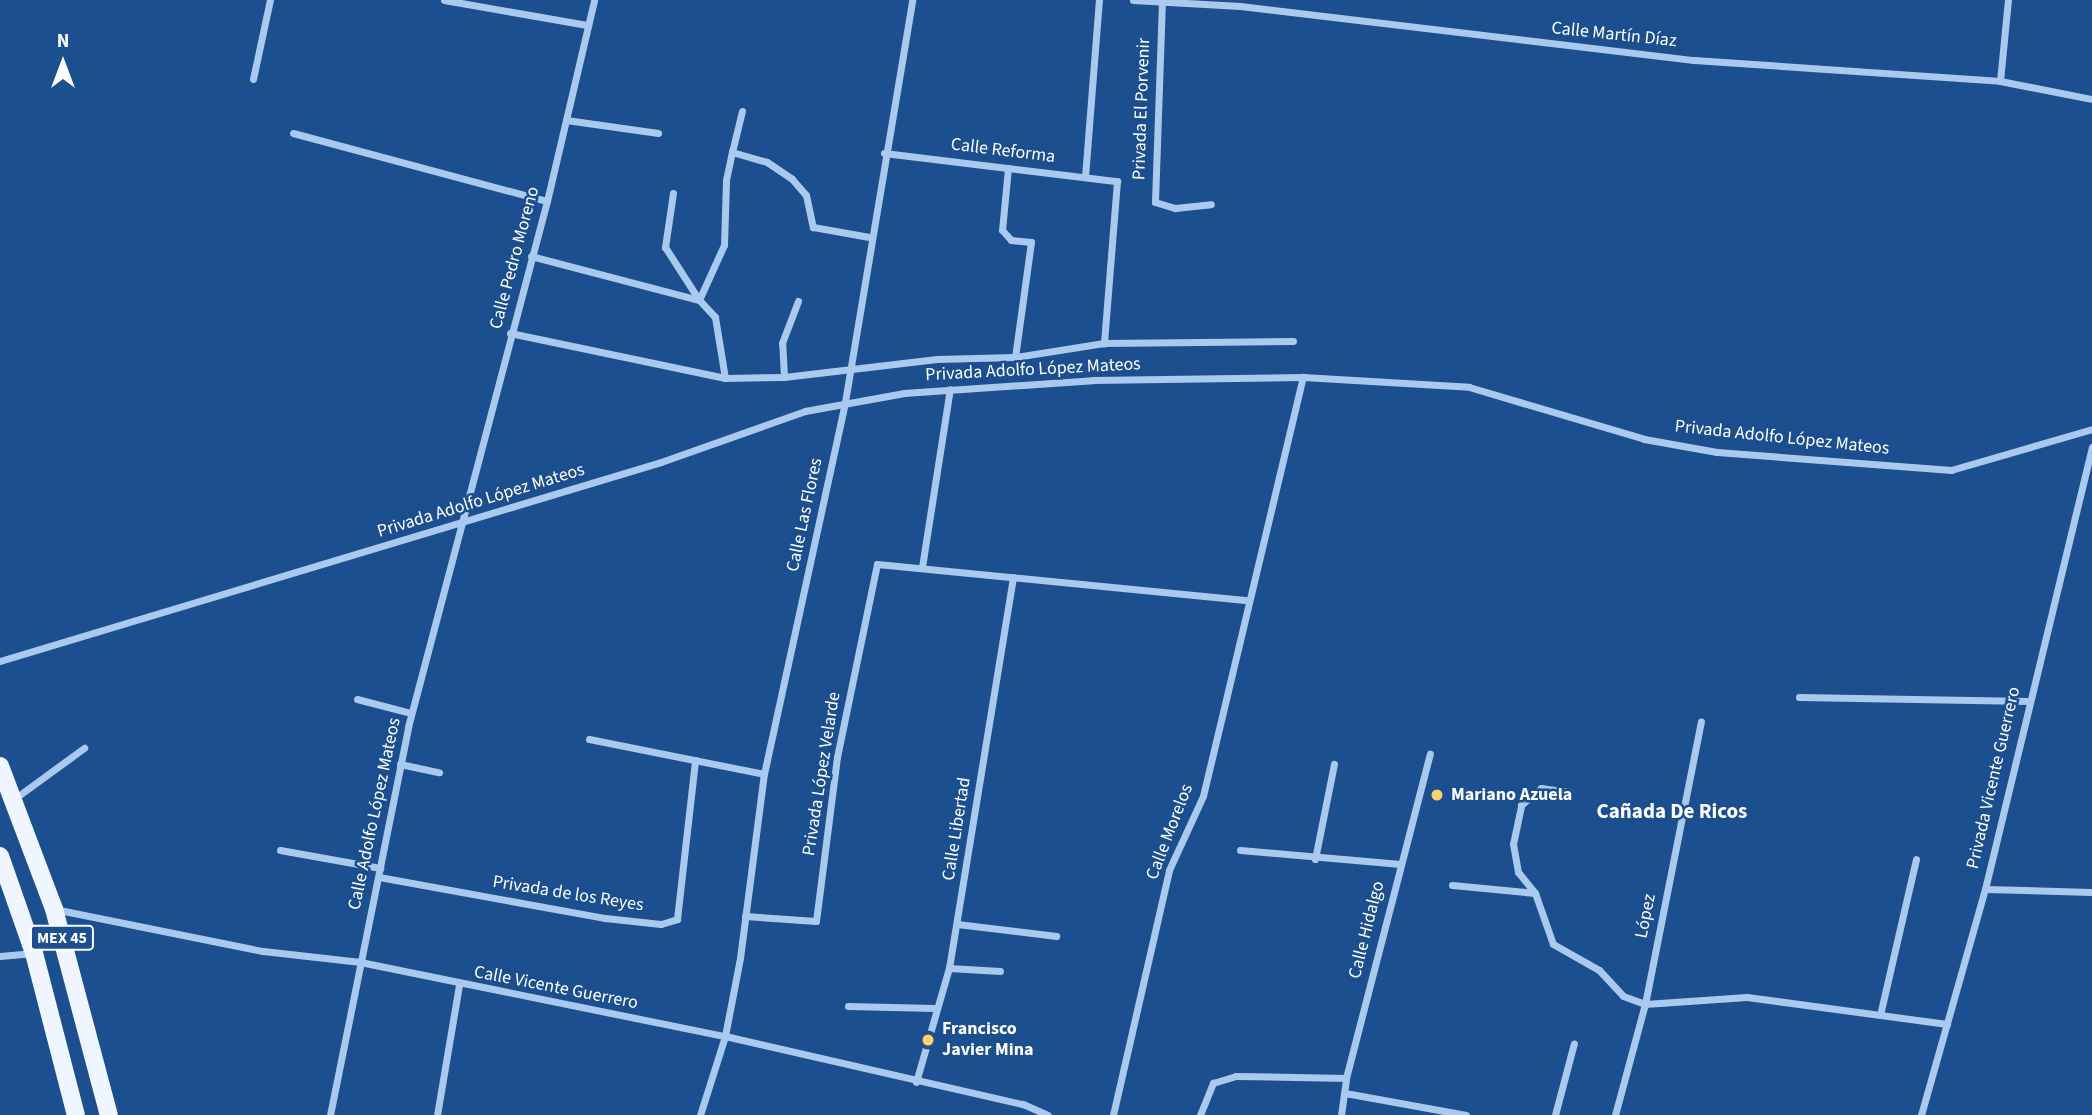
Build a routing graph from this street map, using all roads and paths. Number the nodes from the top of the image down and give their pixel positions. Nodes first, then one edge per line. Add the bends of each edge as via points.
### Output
1 (270, 0) edge
2 (444, 0) edge
3 (594, 0) edge
4 (912, 0) edge
5 (1099, 0) edge
6 (1133, 0) edge
7 (2008, 0) edge
8 (1162, 1) edge
9 (587, 25) junction
10 (254, 79) dead end
11 (2000, 81) junction
12 (2092, 99) edge
13 (742, 111) dead end
14 (566, 120) junction
15 (293, 133) dead end
16 (658, 133) dead end
17 (732, 152) junction
18 (884, 153) junction
19 (1008, 168) junction
20 (1085, 177) junction
21 (673, 193) dead end
22 (547, 201) junction
23 (1211, 204) dead end
24 (869, 237) junction
25 (531, 256) junction
26 (699, 300) junction
27 (798, 301) dead end
28 (510, 333) junction
29 (1293, 341) dead end
30 (1104, 343) junction
31 (1015, 357) junction
32 (851, 368) junction
33 (784, 377) junction
34 (1303, 377) junction
35 (725, 379) junction
36 (950, 389) junction
37 (846, 398) junction
38 (2092, 429) edge
39 (2092, 447) edge
40 (462, 523) junction
41 (922, 567) junction
42 (1013, 577) junction
43 (1247, 600) junction
44 (0, 661) edge
45 (1799, 697) dead end
46 (358, 699) dead end
47 (2029, 701) junction
48 (411, 713) junction
49 (1701, 722) dead end
50 (589, 739) dead end
51 (85, 748) dead end
52 (1430, 754) dead end
53 (695, 760) junction
54 (400, 764) junction
55 (1334, 764) dead end
56 (0, 766) edge
57 (439, 772) dead end
58 (764, 774) junction
59 (1569, 792) dead end
60 (13, 799) junction
61 (280, 850) dead end
62 (1240, 850) dead end
63 (0, 856) edge
64 (1315, 859) junction
65 (1916, 859) dead end
66 (1400, 864) junction
67 (380, 868) junction
68 (379, 877) junction
69 (1452, 885) dead end
70 (1985, 889) junction
71 (2092, 892) edge
72 (1535, 893) junction
73 (54, 909) junction
74 (745, 916) junction
75 (957, 924) junction
76 (1056, 936) dead end
77 (34, 953) junction
78 (0, 956) edge
79 (360, 962) junction
80 (949, 968) junction
81 (1000, 971) dead end
82 (459, 985) junction
83 (1645, 1004) junction
84 (848, 1006) dead end
85 (934, 1008) junction
86 (1880, 1015) junction
87 (1947, 1024) junction
88 (724, 1036) junction
89 (1574, 1044) dead end
90 (1346, 1078) junction
91 (916, 1082) junction
92 (1345, 1093) junction
93 (76, 1115) edge
94 (109, 1115) edge
95 (330, 1115) edge
96 (437, 1115) edge
97 (700, 1115) edge
98 (1048, 1115) edge
99 (1113, 1115) edge
100 (1200, 1115) edge
101 (1341, 1115) edge
102 (1466, 1115) edge
103 (1555, 1115) edge
104 (1615, 1115) edge
105 (1921, 1115) edge

1 - 10 street
2 - 9 street
3 - 9 street, Calle Pedro Moreno
4 - 18 street, Calle Las Flores
5 - 20 street
6 - 8 street, Calle Martín Díaz
7 - 11 street
8 - 11 street, Calle Martín Díaz via 1240,6 1694,60
8 - 23 street, Privada El Porvenir via 1155,202 1175,208
9 - 14 street, Calle Pedro Moreno
11 - 12 street, Calle Martín Díaz
13 - 17 street
14 - 16 street
14 - 22 street, Calle Pedro Moreno
15 - 22 street
17 - 24 street via 767,162 792,179 806,195 813,227
17 - 26 street via 724,246
18 - 19 street, Calle Reforma
18 - 24 street, Calle Las Flores
19 - 20 street, Calle Reforma
19 - 31 street via 1002,230 1011,240 1031,242
20 - 30 street, Calle Reforma via 1117,181
21 - 26 street via 665,247
22 - 25 street, Calle Pedro Moreno
24 - 32 street, Calle Las Flores
25 - 26 street
25 - 28 street, Calle Pedro Moreno
26 - 35 street via 715,317
27 - 33 street via 782,343
28 - 35 street
28 - 40 street, Calle Pedro Moreno
29 - 30 street
30 - 31 street
31 - 32 street
32 - 33 street
32 - 37 street, Calle Las Flores
33 - 35 street
34 - 36 street, Privada Adolfo López Mateos via 1093,380
34 - 38 street, Privada Adolfo López Mateos via 1469,387 1644,439 1717,452 1951,470
34 - 43 street, Calle Morelos
36 - 37 street, Privada Adolfo López Mateos
36 - 41 street
37 - 40 street, Privada Adolfo López Mateos via 661,462
37 - 58 street, Calle Las Flores
39 - 47 street, Privada Vicente Guerrero
40 - 44 street, Privada Adolfo López Mateos
40 - 48 street, Calle Adolfo López Mateos
41 - 42 street
41 - 74 street, Privada López Velarde via 877,564 837,757 816,921
42 - 43 street
42 - 75 street, Calle Libertad
43 - 99 street, Calle Morelos via 1203,796 1170,870
45 - 47 street
46 - 48 street
47 - 70 street, Privada Vicente Guerrero
48 - 54 street, Calle Adolfo López Mateos
49 - 83 street, López
50 - 53 street
51 - 60 street
52 - 66 street, Calle Hidalgo
53 - 58 street
53 - 68 street, Privada de los Reyes via 677,919 661,924 605,918
54 - 57 street
54 - 67 street, Calle Adolfo López Mateos
55 - 64 street
56 - 60 main road, MEX 45
58 - 74 street, Calle Las Flores
59 - 72 street via 1541,788 1521,805 1513,844 1518,872
60 - 73 main road, MEX 45
61 - 67 street
62 - 64 street
63 - 77 main road, MEX 45
64 - 66 street
65 - 86 street
66 - 90 street, Calle Hidalgo
67 - 68 street, Calle Adolfo López Mateos
68 - 79 street, Calle Adolfo López Mateos
69 - 72 street
70 - 71 street
70 - 87 street, Privada Vicente Guerrero
72 - 83 street via 1552,944 1599,970 1623,996
73 - 79 street, Calle Vicente Guerrero via 263,951
73 - 94 main road, MEX 45
74 - 88 street, Calle Las Flores
75 - 76 street
75 - 80 street, Calle Libertad
77 - 78 street
77 - 93 main road, MEX 45
79 - 82 street, Calle Vicente Guerrero
79 - 95 street, Calle Adolfo López Mateos
80 - 81 street
80 - 85 street, Calle Libertad
82 - 88 street, Calle Vicente Guerrero
82 - 96 street
83 - 86 street via 1747,997
83 - 104 street, López
84 - 85 street
85 - 91 street, Calle Libertad
86 - 87 street
87 - 105 street, Privada Vicente Guerrero
88 - 91 street, Calle Vicente Guerrero
88 - 97 street, Calle Las Flores
89 - 103 street
90 - 92 street, Calle Hidalgo
90 - 100 street via 1236,1076 1213,1083
91 - 98 street, Calle Vicente Guerrero via 1023,1104
92 - 101 street, Calle Hidalgo
92 - 102 street

